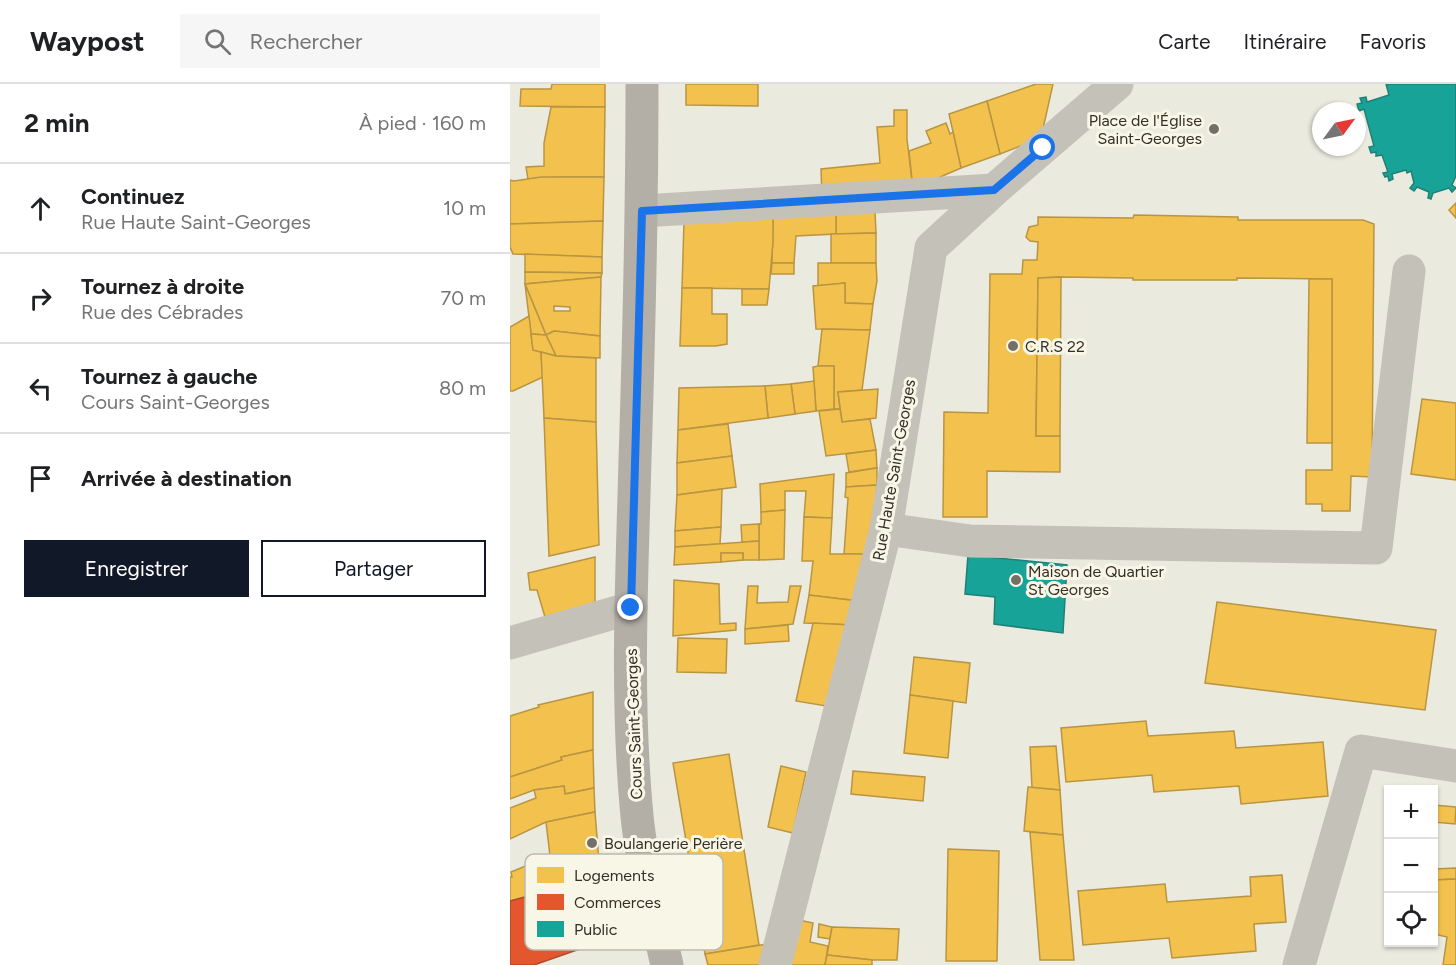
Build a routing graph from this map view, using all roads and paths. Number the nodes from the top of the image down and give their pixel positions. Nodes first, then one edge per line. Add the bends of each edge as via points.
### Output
1 (642, 84) edge
2 (1117, 84) edge
3 (994, 190) junction
4 (642, 211) junction
5 (1409, 271) dead end
6 (886, 529) junction
7 (631, 608) junction
8 (510, 643) edge
9 (1456, 766) edge
10 (643, 854) edge
11 (663, 950) edge
12 (667, 965) edge
13 (775, 965) edge
14 (1299, 965) edge

1 - 4 main road, Cours Saint-Georges
2 - 3 street, Rue Haute Saint-Georges
3 - 4 street
3 - 6 street, Rue Haute Saint-Georges via 931,248
4 - 7 main road, Cours Saint-Georges
5 - 6 street via 1376,548 970,541
6 - 13 street, Rue Haute Saint-Georges
7 - 8 street
7 - 10 main road, Cours Saint-Georges via 631,726
9 - 14 street via 1360,752
11 - 12 main road, Cours Saint-Georges

